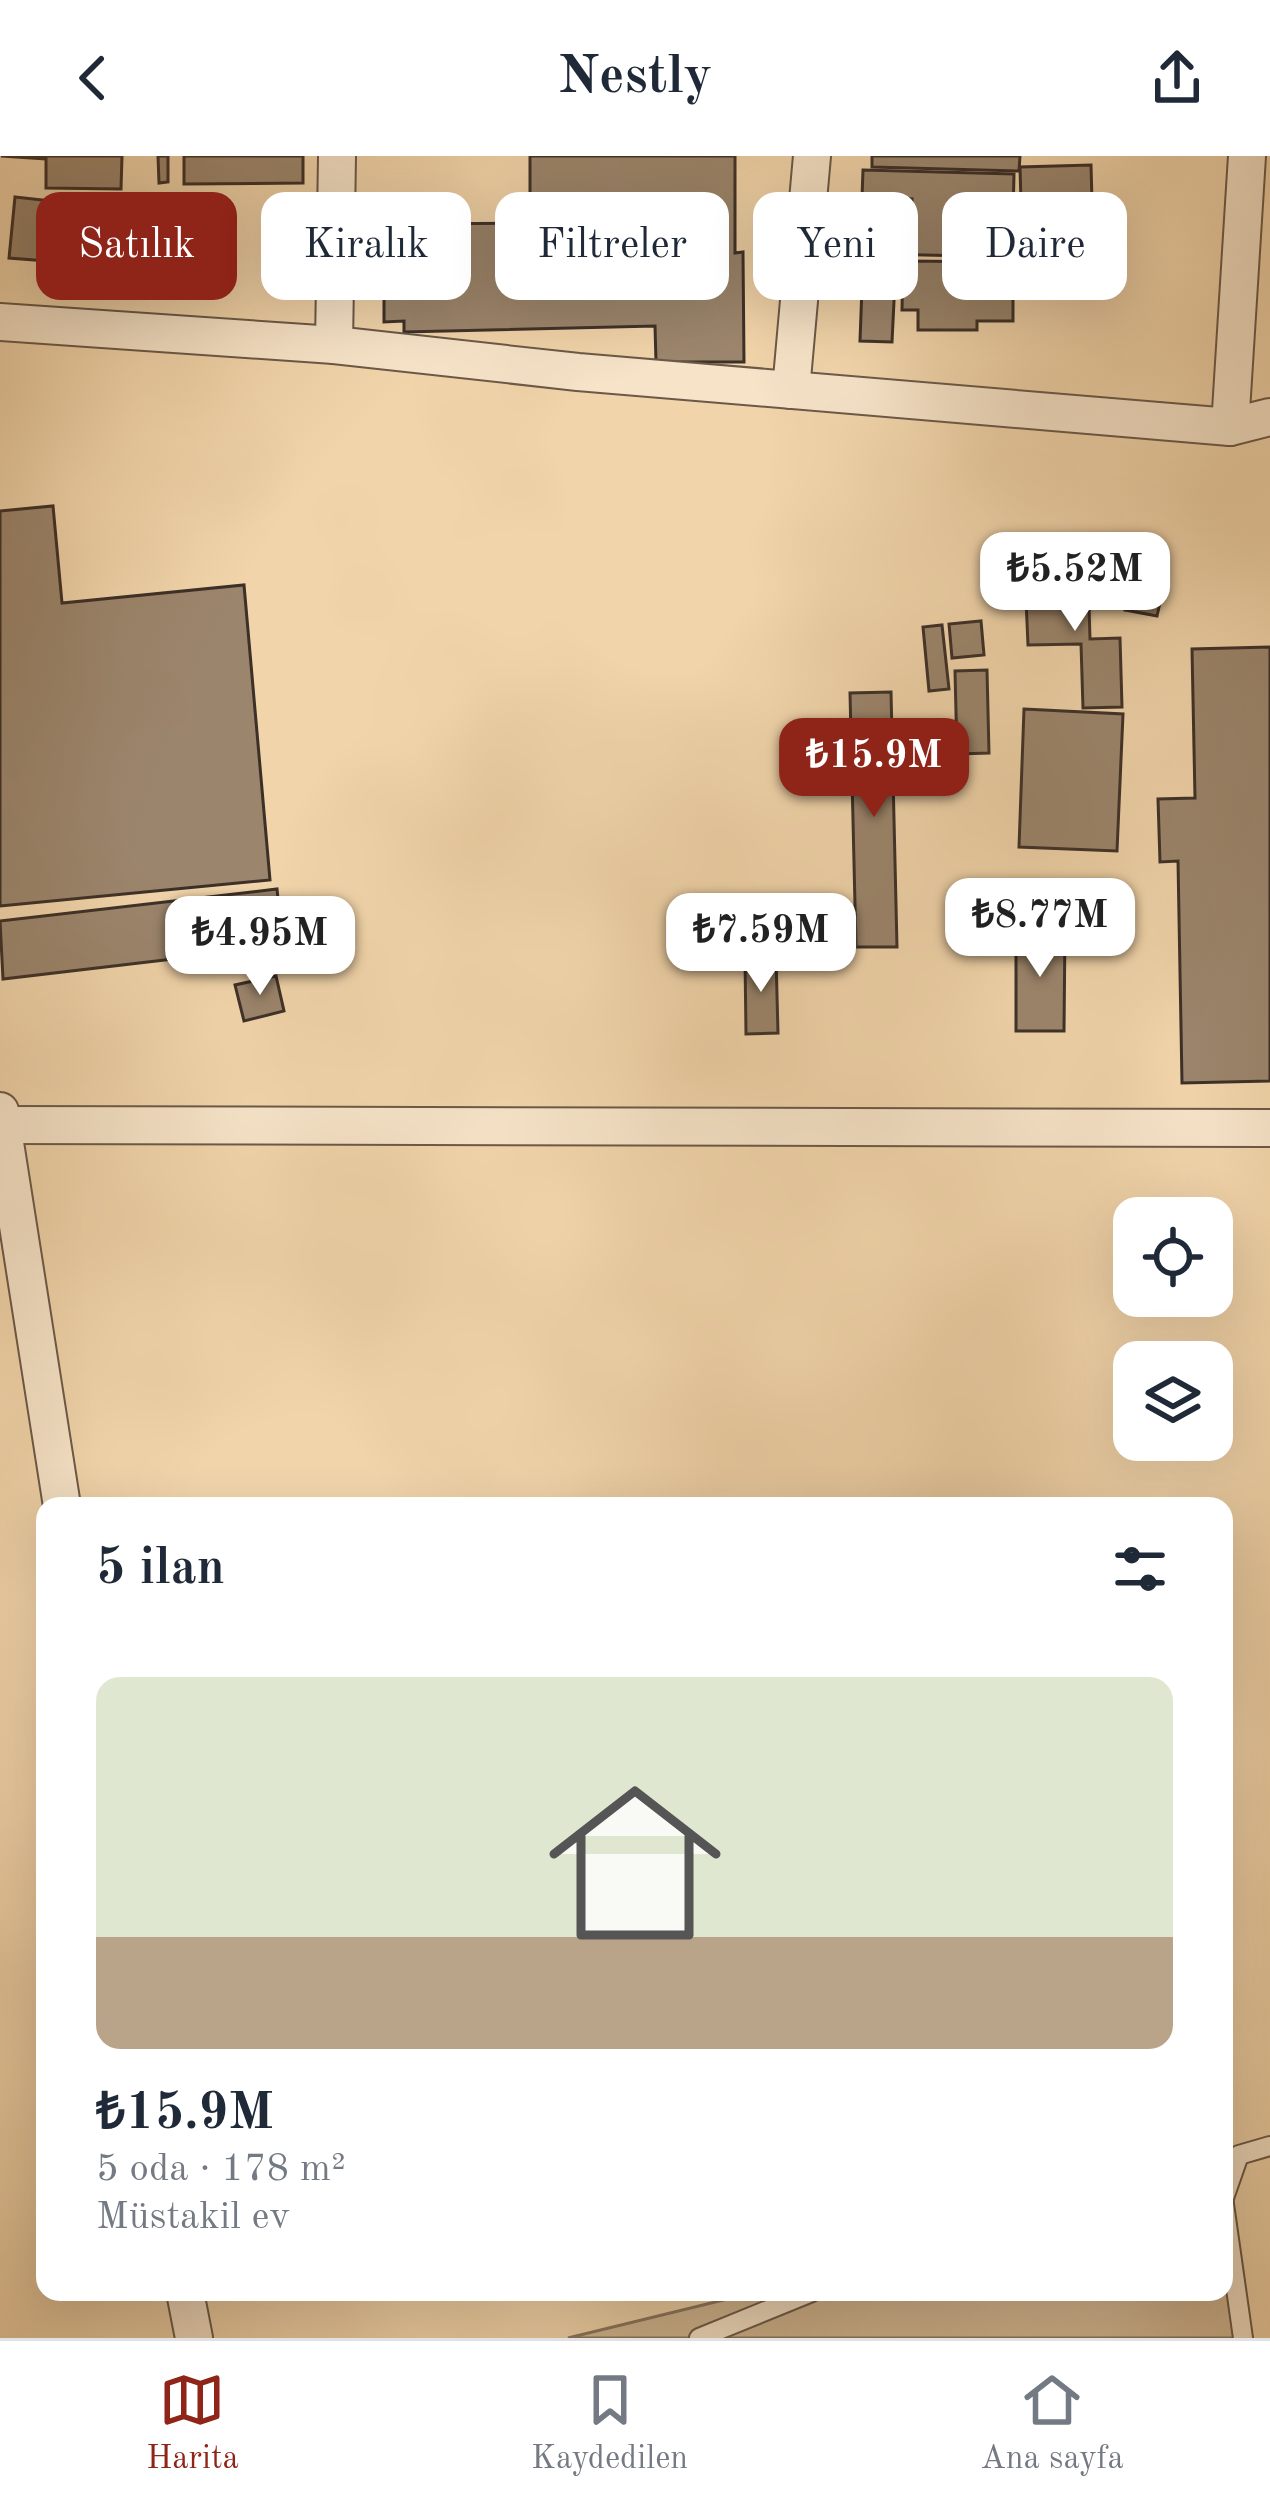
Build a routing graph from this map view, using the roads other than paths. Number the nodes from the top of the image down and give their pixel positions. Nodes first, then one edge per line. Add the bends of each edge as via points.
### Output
1 (337, 156) edge
2 (812, 156) edge
3 (1247, 156) edge
4 (0, 322) edge
5 (334, 345) junction
6 (790, 390) junction
7 (1270, 417) edge
8 (1230, 428) junction
9 (1, 1120) edge
10 (1270, 1128) edge
11 (61, 1497) edge
12 (1270, 2146) edge
13 (1233, 2173) edge
14 (1233, 2266) edge
15 (187, 2301) edge
16 (790, 2301) edge
17 (194, 2338) edge
18 (699, 2338) edge
19 (1243, 2338) edge

1 - 5 street
2 - 6 street
3 - 8 street
4 - 5 street
5 - 6 street
6 - 8 street
7 - 8 street
9 - 10 street
9 - 11 street
12 - 13 lane via 1239,2155
14 - 19 lane
15 - 17 street
16 - 18 lane

